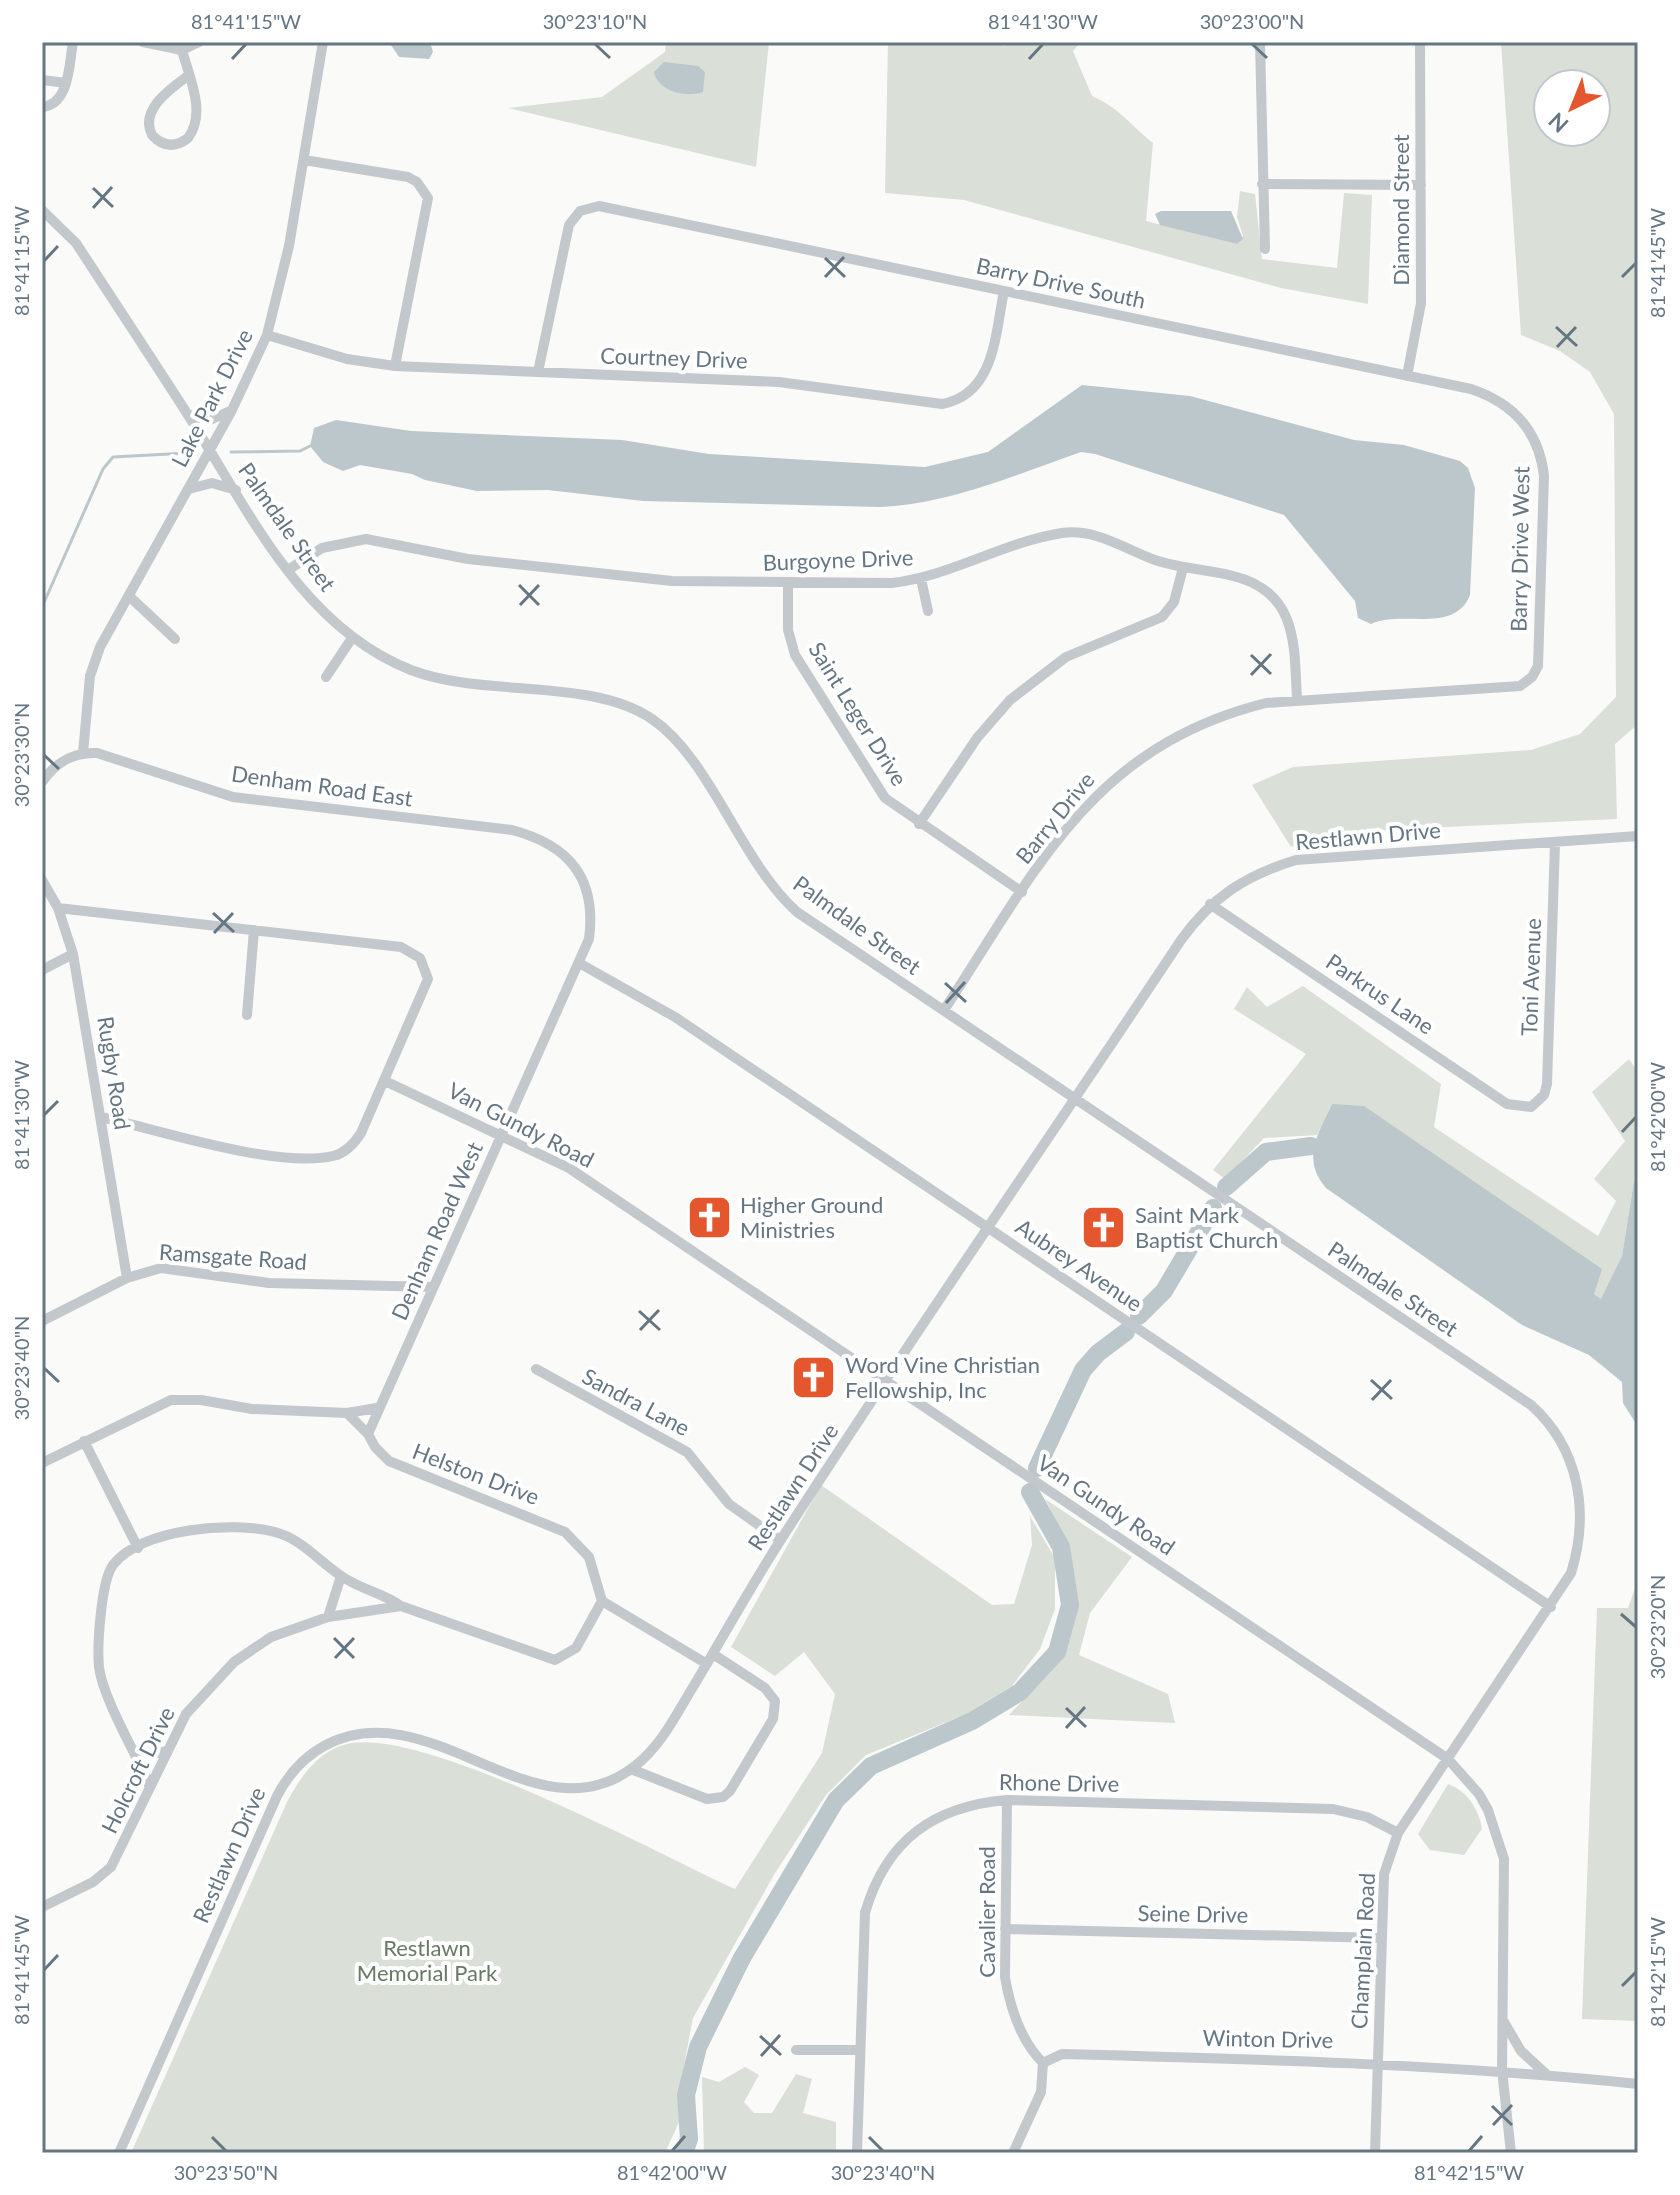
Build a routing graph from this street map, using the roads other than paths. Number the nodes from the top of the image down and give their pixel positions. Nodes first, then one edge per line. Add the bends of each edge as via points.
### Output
1 (73, 42) edge
2 (143, 42) edge
3 (199, 42) edge
4 (323, 42) edge
5 (1260, 42) edge
6 (1420, 42) edge
7 (182, 50) junction
8 (189, 75) junction
9 (42, 80) edge
10 (66, 83) junction
11 (42, 107) edge
12 (304, 160) junction
13 (1262, 184) junction
14 (1421, 185) junction
15 (42, 210) edge
16 (1265, 249) dead end
17 (1004, 291) junction
18 (267, 335) junction
19 (395, 366) junction
20 (538, 372) junction
21 (1407, 376) junction
22 (232, 410) junction
23 (187, 414) junction
24 (1525, 423) joint
25 (210, 450) junction
26 (189, 489) junction
27 (236, 490) junction
28 (1183, 568) junction
29 (288, 570) junction
30 (921, 579) junction
31 (788, 583) junction
32 (129, 596) junction
33 (928, 611) dead end
34 (352, 638) junction
35 (175, 639) dead end
36 (326, 677) dead end
37 (1532, 677) joint
38 (1297, 699) junction
39 (83, 753) junction
40 (42, 782) edge
41 (919, 824) junction
42 (1638, 836) edge
43 (1555, 843) junction
44 (42, 880) edge
45 (587, 891) joint
46 (1022, 892) junction
47 (1210, 904) junction
48 (58, 908) junction
49 (254, 930) junction
50 (73, 954) junction
51 (579, 963) junction
52 (42, 970) edge
53 (944, 1010) junction
54 (247, 1015) dead end
55 (385, 1081) junction
56 (1076, 1100) junction
57 (1531, 1107) joint
58 (101, 1117) junction
59 (502, 1135) junction
60 (989, 1229) junction
61 (127, 1278) junction
62 (433, 1287) junction
63 (42, 1321) edge
64 (536, 1369) dead end
65 (886, 1381) junction
66 (377, 1408) junction
67 (347, 1413) junction
68 (368, 1434) junction
69 (84, 1441) junction
70 (42, 1463) edge
71 (780, 1540) junction
72 (138, 1548) junction
73 (341, 1576) junction
74 (602, 1601) junction
75 (401, 1606) junction
76 (1551, 1607) junction
77 (328, 1617) junction
78 (710, 1659) junction
79 (134, 1750) junction
80 (166, 1751) junction
81 (1448, 1759) junction
82 (631, 1769) junction
83 (149, 1785) junction
84 (1007, 1800) junction
85 (1398, 1833) junction
86 (42, 1907) edge
87 (1005, 1929) junction
88 (1381, 1938) junction
89 (1503, 2020) junction
90 (796, 2050) dead end
91 (860, 2050) junction
92 (1378, 2062) junction
93 (1043, 2063) junction
94 (1502, 2070) junction
95 (1547, 2075) junction
96 (1638, 2084) edge
97 (119, 2153) edge
98 (857, 2153) edge
99 (1013, 2153) edge
100 (1375, 2153) edge
101 (1511, 2153) edge

1 - 10 street
2 - 7 street
3 - 7 street
4 - 12 street, Lake Park Drive
5 - 13 street
6 - 14 street, Diamond Street
7 - 8 street
8 - 8 street via 197,101 194,131 181,144 164,144 152,135 148,117
9 - 10 street
10 - 11 street via 58,101
12 - 18 street, Lake Park Drive
12 - 19 street via 408,177 424,189 428,207
13 - 14 street
13 - 16 street
14 - 21 street, Diamond Street via 1421,303
15 - 23 street, Palmdale Street via 76,243
17 - 20 street, Courtney Drive via 982,379 964,396 942,404 779,382
17 - 20 street, Barry Drive South via 599,206 580,211 569,225
17 - 21 street, Barry Drive South
18 - 19 street, Courtney Drive via 347,359
18 - 22 street, Lake Park Drive
19 - 20 street, Courtney Drive
21 - 24 street, Barry Drive South via 1490,395
22 - 23 street via 210,420
22 - 25 street, Lake Park Drive
23 - 25 street, Palmdale Street
24 - 37 street, Barry Drive West via 1539,450 1544,476 1538,666
25 - 26 street, Lake Park Drive
25 - 27 street, Palmdale Street
26 - 27 street via 212,483
26 - 32 street, Lake Park Drive
27 - 29 street, Palmdale Street
28 - 30 street, Burgoyne Drive via 1077,532 1047,536
28 - 38 street, Burgoyne Drive via 1232,575 1275,598 1291,630
28 - 41 street via 1174,602 1162,617 1066,657 1010,700 977,738
29 - 31 street, Burgoyne Drive via 322,548 366,539 468,559 672,581
29 - 34 street, Palmdale Street
30 - 31 street, Burgoyne Drive
30 - 33 street
31 - 41 street, Saint Leger Drive via 788,630 795,655 885,798
32 - 35 street
32 - 39 street, Lake Park Drive via 94,662
34 - 36 street
34 - 53 street, Palmdale Street via 388,660 436,678 604,700 654,720 689,757 786,902
37 - 38 street, Barry Drive via 1520,686
38 - 46 street, Barry Drive via 1227,714 1143,754 1090,800
39 - 40 street via 60,762
39 - 45 street, Denham Road East via 233,797 512,830 552,844 573,864
41 - 46 street, Saint Leger Drive
42 - 43 street, Restlawn Drive
43 - 47 street, Restlawn Drive via 1296,860 1249,877
43 - 57 street, Toni Avenue via 1547,1084
44 - 48 street, Rugby Road
45 - 51 street, Denham Road West via 591,921
46 - 53 street, Barry Drive
47 - 56 street, Restlawn Drive
47 - 57 street, Parkrus Lane via 1507,1104
48 - 49 street
48 - 50 street, Rugby Road
49 - 54 street
49 - 55 street via 401,947 426,967 426,992
50 - 52 street
50 - 58 street, Rugby Road
51 - 59 street, Denham Road West
51 - 60 street, Aubrey Avenue via 675,1017
53 - 56 street, Palmdale Street
55 - 58 street via 354,1144 328,1157 256,1152
55 - 59 street, Van Gundy Road
56 - 60 street, Restlawn Drive
56 - 76 street, Palmdale Street via 1544,1417 1570,1456 1579,1503 1575,1559
58 - 61 street, Rugby Road
59 - 62 street, Denham Road West
59 - 65 street, Van Gundy Road via 569,1168
60 - 65 street, Restlawn Drive
60 - 76 street, Aubrey Avenue
61 - 62 street, Ramsgate Road via 161,1268 269,1283
61 - 63 street, Ramsgate Road
62 - 66 street, Denham Road West
64 - 71 street, Sandra Lane via 687,1452 729,1504
65 - 71 street, Restlawn Drive
65 - 81 street, Van Gundy Road
66 - 67 street
66 - 68 street
67 - 68 street, Helston Drive
67 - 69 street via 171,1400
68 - 74 street, Helston Drive via 389,1461 565,1532 589,1557
69 - 70 street
69 - 72 street
71 - 78 street, Restlawn Drive
72 - 73 street via 179,1532 260,1529 298,1542
72 - 79 street via 108,1573 99,1654 104,1687
73 - 75 street
73 - 77 street
74 - 75 street, Holcroft Drive via 576,1648 555,1660
74 - 78 street
75 - 77 street, Holcroft Drive
76 - 81 street, Champlain Road
77 - 80 street, Holcroft Drive via 271,1637 234,1662 194,1703
78 - 82 street, Restlawn Drive via 667,1729
78 - 82 street via 765,1688 775,1701 773,1719 730,1791 707,1799
79 - 80 street
79 - 83 street
80 - 83 street, Holcroft Drive
81 - 85 street, Champlain Road
81 - 89 street, Van Gundy Road via 1484,1802 1504,1859
82 - 97 street, Restlawn Drive via 584,1786 545,1786 421,1738 385,1731 347,1736 317,1750 292,1772 277,1796
83 - 86 street, Holcroft Drive via 111,1867
84 - 85 street, Rhone Drive via 1333,1809 1367,1817
84 - 87 street, Cavalier Road
84 - 91 street, Rhone Drive via 941,1815 911,1834 879,1875 862,1933
85 - 88 street, Champlain Road via 1384,1874
87 - 88 street, Seine Drive
87 - 93 street, Cavalier Road via 1008,1995 1030,2050
88 - 92 street, Champlain Road
89 - 94 street, Van Gundy Road
89 - 95 street via 1521,2051
90 - 91 street
91 - 98 street, Rhone Drive
92 - 93 street, Winton Drive via 1062,2054
92 - 94 street, Winton Drive
92 - 100 street, Champlain Road
93 - 99 street via 1041,2092
94 - 95 street, Winton Drive
94 - 101 street, Van Gundy Road
95 - 96 street, Winton Drive

